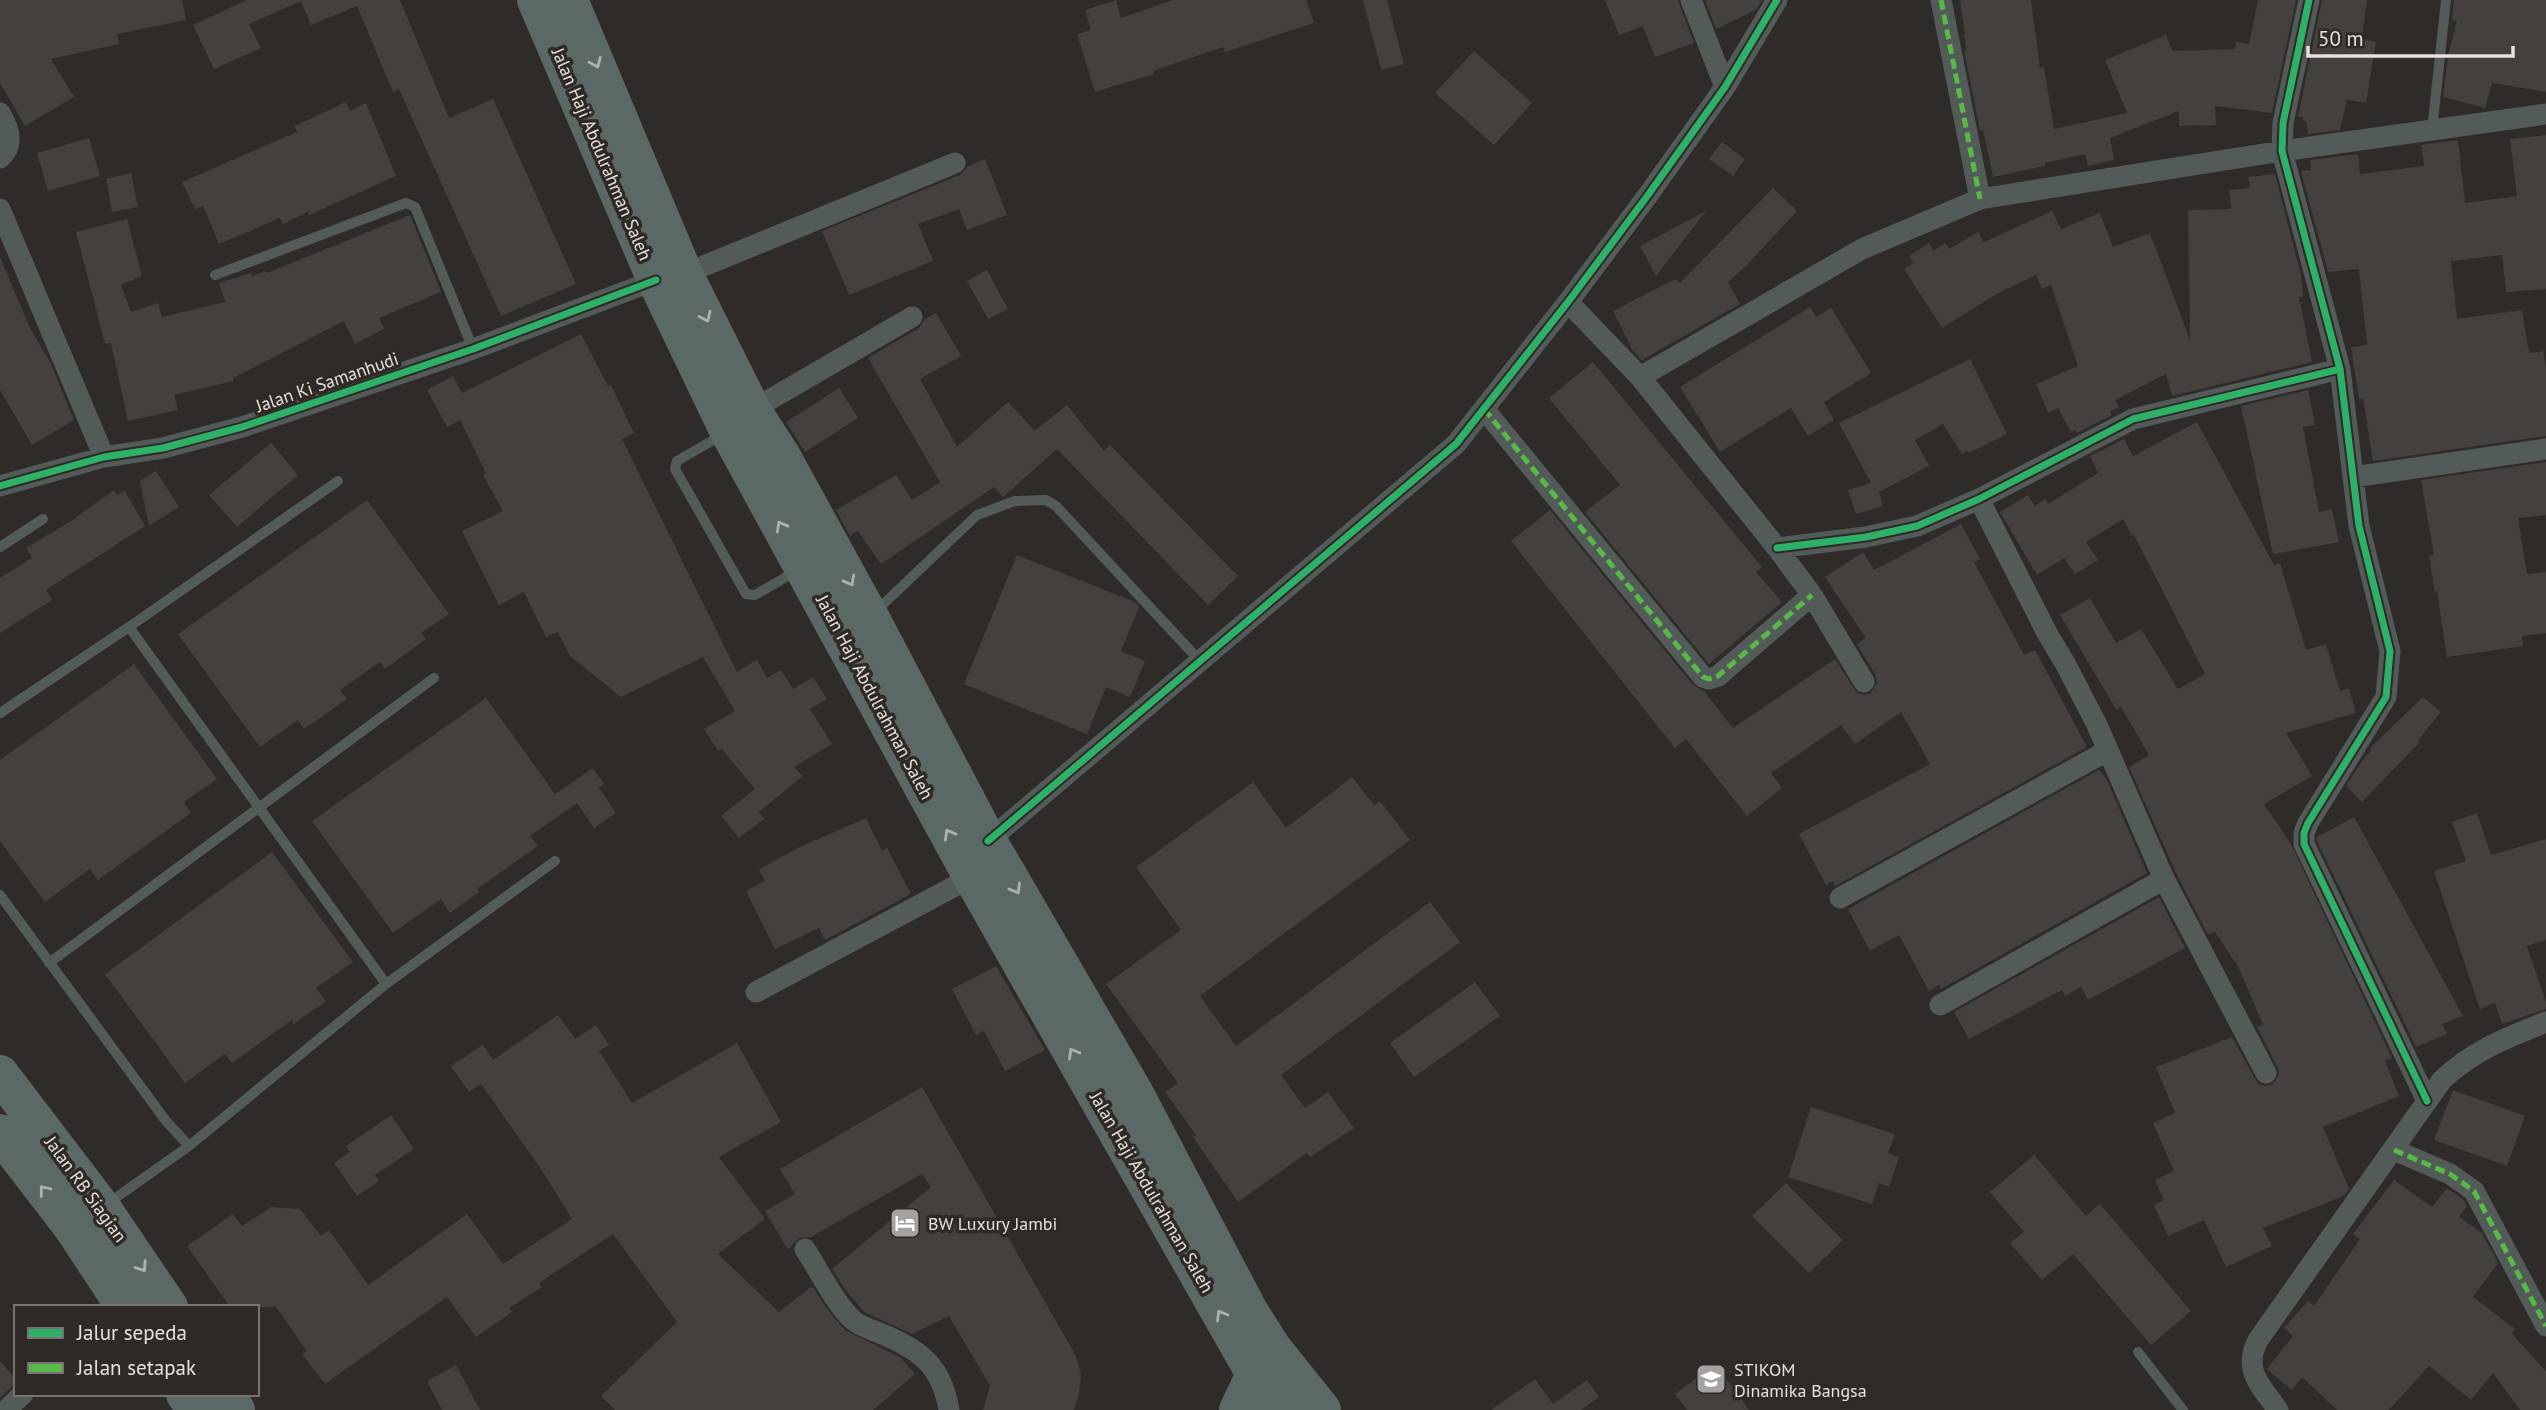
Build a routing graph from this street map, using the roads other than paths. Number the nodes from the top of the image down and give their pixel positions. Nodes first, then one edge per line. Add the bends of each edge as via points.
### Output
1 (536, 0) edge
2 (569, 0) edge
3 (1691, 0) edge
4 (1777, 0) edge
5 (1941, 0) edge
6 (2309, 0) edge
7 (2446, 0) edge
8 (1725, 87) junction
9 (0, 113) edge
10 (2546, 114) edge
11 (2432, 130) junction
12 (2282, 150) junction
13 (0, 158) edge
14 (955, 163) dead end
15 (1980, 199) junction
16 (0, 209) edge
17 (215, 275) dead end
18 (670, 277) junction
19 (1568, 302) junction
20 (912, 317) dead end
21 (473, 349) junction
22 (2340, 369) junction
23 (1640, 377) junction
24 (1484, 409) junction
25 (741, 421) junction
26 (2546, 449) edge
27 (104, 457) junction
28 (2353, 477) junction
29 (338, 481) dead end
30 (0, 486) edge
31 (1979, 499) junction
32 (43, 519) dead end
33 (0, 547) edge
34 (1777, 548) junction
35 (804, 567) junction
36 (1812, 595) junction
37 (870, 617) junction
38 (129, 627) junction
39 (1199, 660) junction
40 (434, 678) dead end
41 (1864, 682) dead end
42 (0, 713) edge
43 (2107, 751) junction
44 (925, 757) junction
45 (260, 807) junction
46 (988, 841) junction
47 (555, 861) dead end
48 (972, 877) junction
49 (2164, 879) junction
50 (0, 895) edge
51 (1840, 898) dead end
52 (50, 963) junction
53 (386, 984) junction
54 (757, 992) dead end
55 (1940, 1005) dead end
56 (2546, 1022) edge
57 (2266, 1073) dead end
58 (0, 1074) edge
59 (2427, 1101) junction
60 (0, 1133) edge
61 (189, 1146) junction
62 (2395, 1150) junction
63 (87, 1218) junction
64 (805, 1249) dead end
65 (121, 1305) edge
66 (167, 1305) edge
67 (2546, 1326) edge
68 (2138, 1352) dead end
69 (1276, 1388) edge
70 (21, 1396) edge
71 (6, 1410) edge
72 (949, 1410) edge
73 (1238, 1410) edge
74 (1322, 1410) edge
75 (2183, 1410) edge
76 (2278, 1410) edge

1 - 18 highway, Jalan Haji Abdulrahman Saleh
2 -> 18 highway, Jalan Haji Abdulrahman Saleh
3 - 8 street
4 - 8 street
5 - 15 street
6 - 12 street via 2283,123
7 - 11 lane
8 - 19 street
9 - 13 street via 9,135 9,147
10 - 11 street
11 - 12 street
12 - 15 street
12 - 22 street
14 - 18 street, Jalan Ki Samanhudi
15 - 23 street via 1862,249
16 - 27 street
17 - 21 lane via 407,203 415,207
18 - 21 street, Jalan Ki Samanhudi
18 - 25 highway, Jalan Haji Abdulrahman Saleh
19 - 23 street
19 - 24 street
20 - 25 street
21 - 27 street, Jalan Ki Samanhudi via 242,427 163,448
22 - 28 street
22 - 31 street via 2133,419
23 - 34 street
24 - 36 street via 1703,677 1718,676
24 - 39 street via 1456,444
35 -> 25 highway, Jalan Haji Abdulrahman Saleh
25 - 35 lane via 677,461 675,469 746,594 755,595
25 -> 37 highway, Jalan Haji Abdulrahman Saleh via 781,455
26 - 28 street
27 - 30 street, Jalan Ki Samanhudi
28 - 59 street via 2359,526 2390,651 2389,682 2376,715 2308,823 2304,844
29 - 38 lane
31 - 34 street via 1917,526
31 - 43 street
32 - 33 lane
34 - 36 street
35 - 44 highway, Jalan Haji Abdulrahman Saleh
36 - 41 street
37 - 39 lane via 976,515 1015,501 1046,500
37 - 44 highway, Jalan Haji Abdulrahman Saleh
38 - 42 lane
38 - 45 lane
39 - 46 street
40 - 45 lane
43 - 49 street
43 - 51 street
44 - 46 highway, Jalan Haji Abdulrahman Saleh
48 -> 44 highway, Jalan Haji Abdulrahman Saleh
45 - 52 lane
45 - 53 lane
46 -> 69 highway, Jalan Haji Abdulrahman Saleh via 1134,1092 1249,1311
47 - 53 lane
48 - 54 street
69 -> 48 highway, Jalan Haji Abdulrahman Saleh
49 - 55 street
49 - 57 street
50 - 52 lane
52 - 61 lane
53 - 61 lane
56 - 59 street via 2471,1055 2442,1080
58 - 63 highway, Jalan RB Siagian
59 - 62 street
63 -> 60 highway, Jalan RB Siagian
61 - 63 lane
62 - 67 street via 2451,1174 2474,1191
62 - 76 street via 2251,1353 2256,1380
63 - 65 highway, Jalan RB Siagian
63 -> 66 highway, Jalan RB Siagian
64 - 72 street via 852,1319 907,1345 934,1369
68 - 75 lane
69 - 73 highway
69 - 74 highway
70 - 71 street

